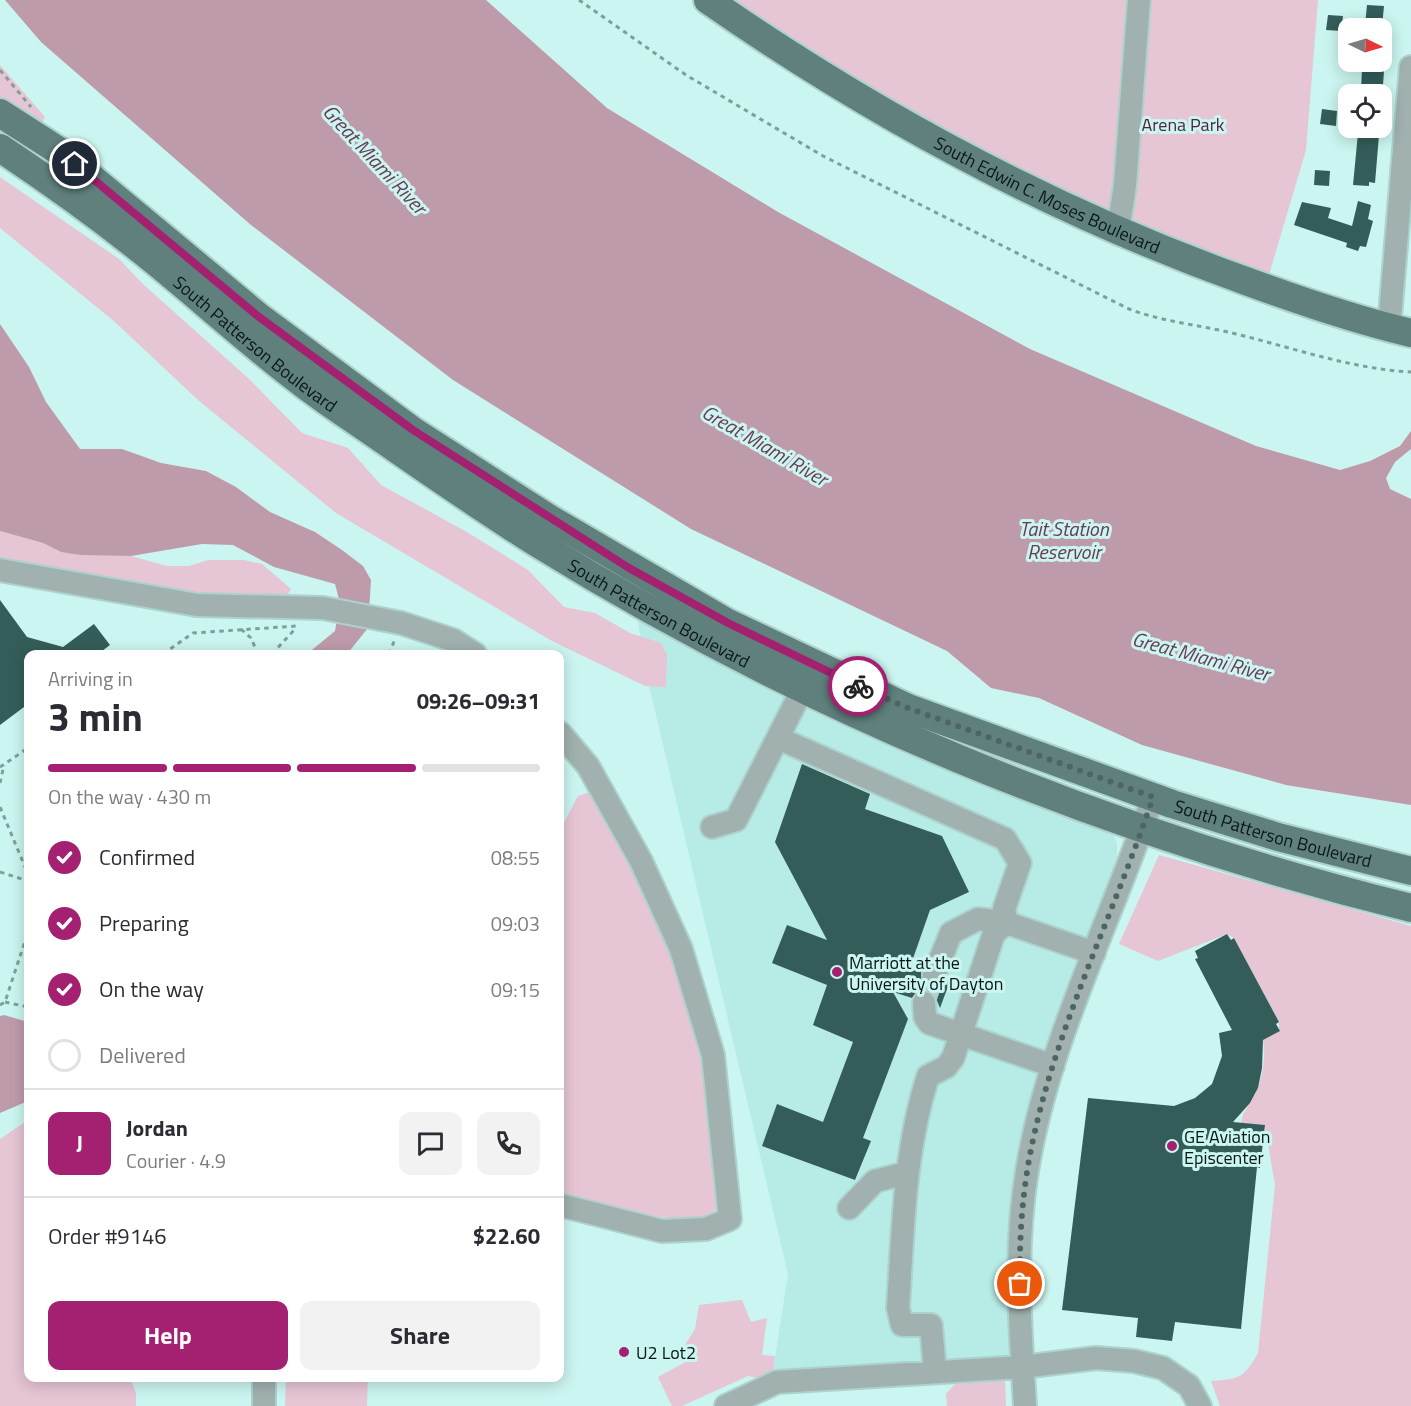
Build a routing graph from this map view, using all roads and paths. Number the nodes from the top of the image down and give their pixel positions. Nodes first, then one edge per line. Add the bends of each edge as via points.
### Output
1 (579, 0) edge
2 (708, 0) edge
3 (1139, 0) edge
4 (1411, 67) edge
5 (0, 70) edge
6 (0, 113) edge
7 (38, 114) dead end
8 (0, 148) edge
9 (1118, 231) junction
10 (1400, 330) edge
11 (1411, 372) edge
12 (0, 570) edge
13 (318, 608) junction
14 (296, 628) junction
15 (241, 629) junction
16 (169, 650) edge
17 (256, 650) edge
18 (276, 650) edge
19 (468, 650) edge
20 (853, 684) junction
21 (803, 688) junction
22 (564, 738) edge
23 (778, 738) junction
24 (24, 751) edge
25 (2, 766) edge
26 (0, 783) edge
27 (1153, 797) junction
28 (0, 807) edge
29 (712, 827) dead end
30 (1142, 831) junction
31 (24, 864) edge
32 (1411, 871) edge
33 (0, 872) edge
34 (24, 880) edge
35 (1411, 908) edge
36 (1007, 923) junction
37 (24, 944) edge
38 (1094, 953) junction
39 (934, 975) tunnel mouth
40 (5, 1002) junction
41 (924, 1003) dead end
42 (0, 1005) edge
43 (24, 1006) edge
44 (960, 1034) junction
45 (1053, 1066) junction
46 (907, 1173) junction
47 (564, 1206) edge
48 (849, 1208) dead end
49 (1022, 1367) junction
50 (935, 1372) junction
51 (264, 1382) edge
52 (264, 1406) edge
53 (726, 1406) edge
54 (1025, 1406) edge
55 (1200, 1406) edge

1 - 11 path via 686,75 823,156 1129,309 1378,369
2 - 9 main road, South Edwin C. Moses Boulevard via 870,103 1041,195
3 - 9 street
4 - 10 street
5 - 7 path
6 - 20 main road, South Patterson Boulevard via 58,151 259,317 413,430 629,568 728,623
8 - 21 main road, South Patterson Boulevard via 81,204 337,409 477,504 617,590
9 - 10 main road, South Edwin C. Moses Boulevard via 1311,305
12 - 13 street via 197,605
13 - 14 path
13 - 19 street via 383,619 453,640
14 - 15 path
14 - 18 path
15 - 16 path via 193,633
15 - 17 path
20 - 21 street
20 - 27 main road, South Patterson Boulevard via 908,708
21 - 23 street
21 - 30 main road, South Patterson Boulevard via 994,775
22 - 47 street via 588,766 641,861 681,949 713,1055 730,1219 706,1229 662,1231
23 - 29 street via 736,820
23 - 36 street via 1005,839 1020,864 1004,909
24 - 25 path
25 - 26 path
27 - 30 street
27 - 32 main road, South Patterson Boulevard via 1278,837
28 - 31 path
30 - 35 main road, South Patterson Boulevard
30 - 38 street
33 - 34 path
36 - 38 street
36 - 39 street via 978,919 951,933
36 - 44 street via 994,933
37 - 40 path
38 - 45 street
40 - 42 path
40 - 43 path
41 - 44 street via 929,1023
44 - 45 street
44 - 46 street via 953,1070 927,1076 916,1111
45 - 49 street via 1034,1132 1022,1202
46 - 48 street via 875,1181
46 - 50 street via 898,1308 902,1325 931,1325
49 - 50 street
49 - 54 street
49 - 55 street via 1080,1359 1134,1361 1163,1368 1189,1386
50 - 53 street via 777,1382
51 - 52 street

